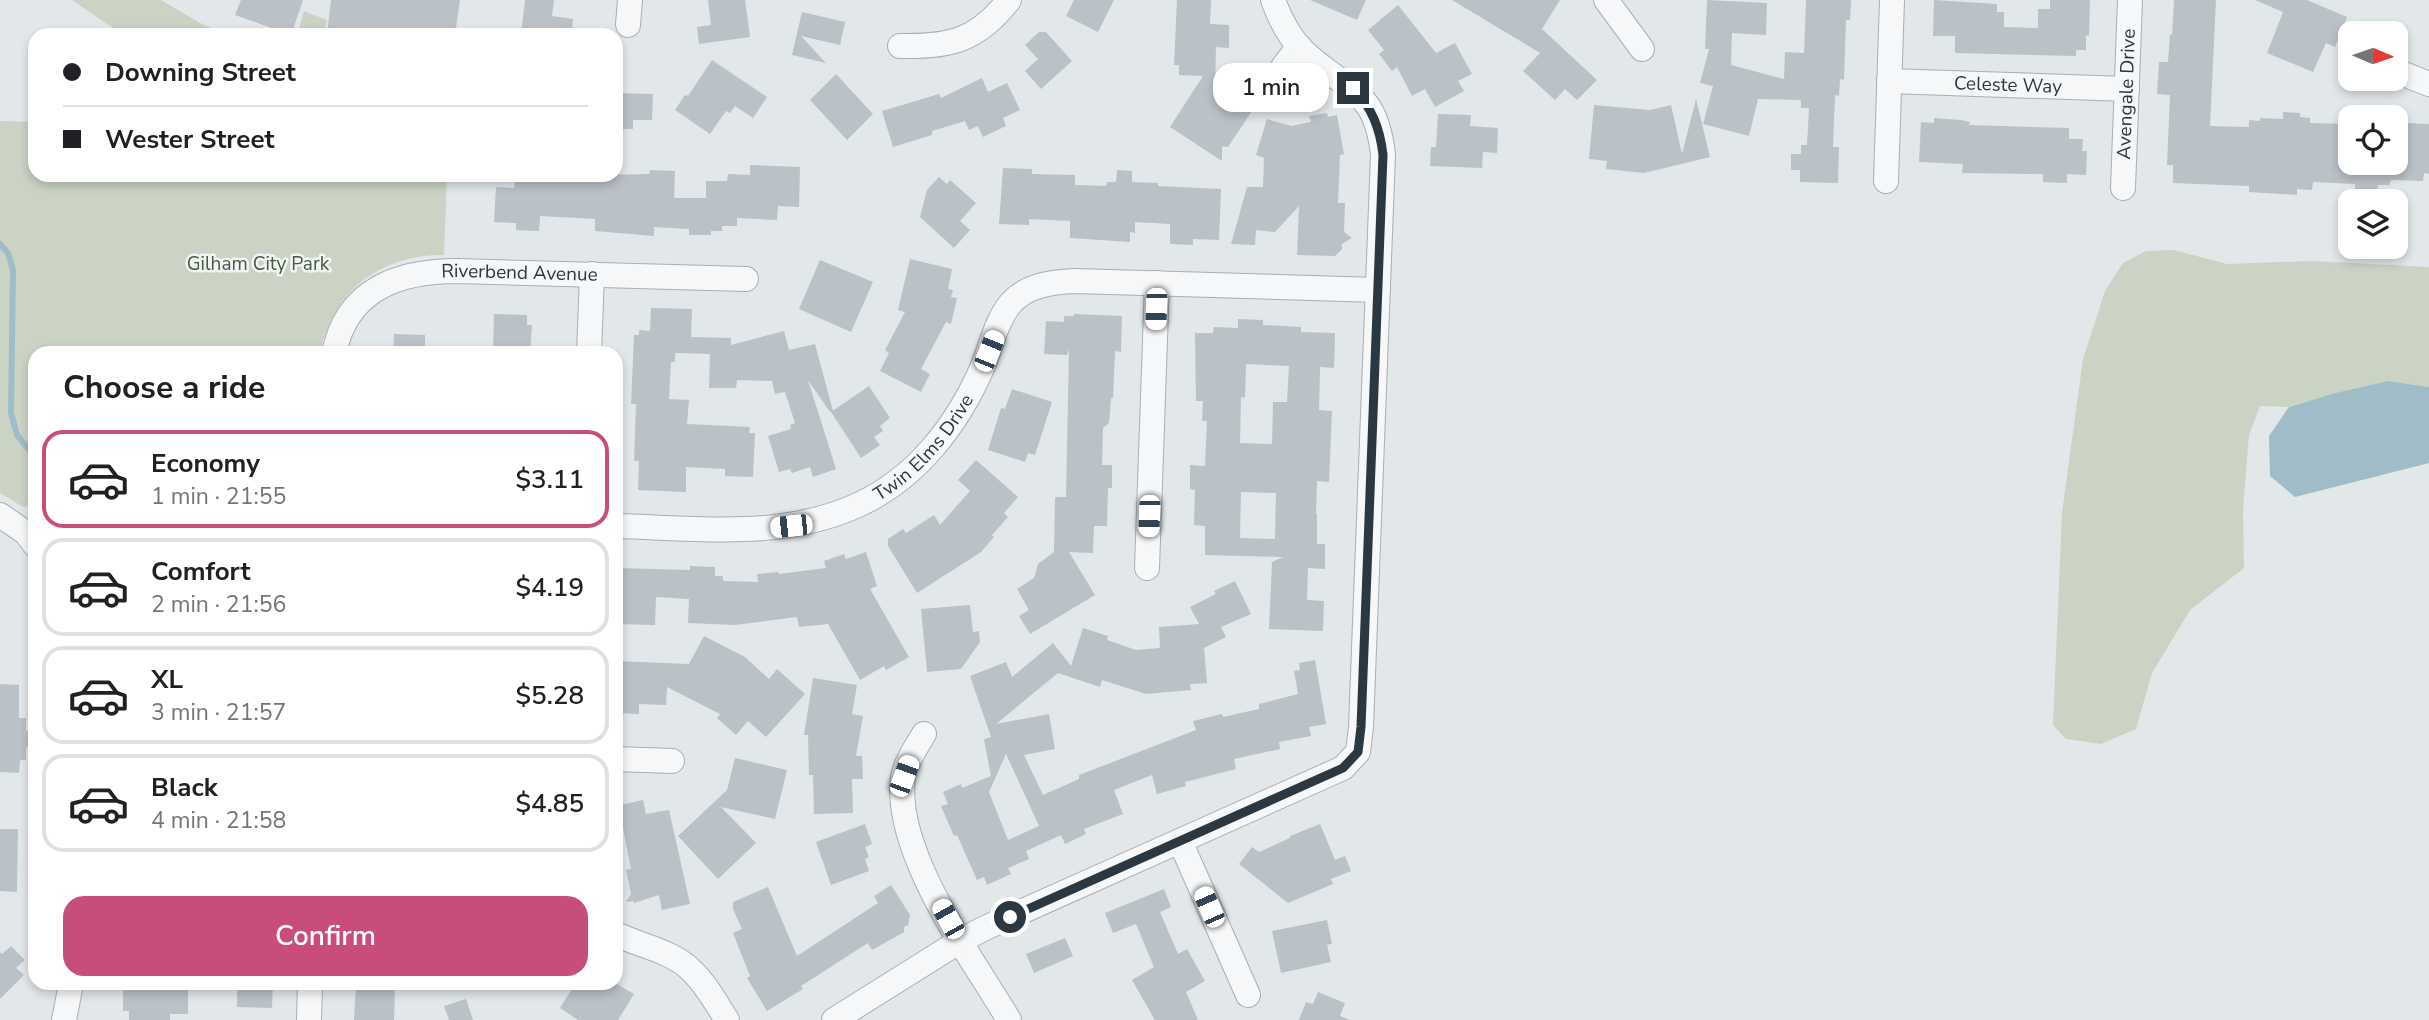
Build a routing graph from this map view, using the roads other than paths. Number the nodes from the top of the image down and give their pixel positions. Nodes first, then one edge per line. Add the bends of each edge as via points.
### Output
1 (630, 0) edge
2 (1009, 0) edge
3 (1273, 0) edge
4 (1606, 0) edge
5 (1892, 0) edge
6 (2130, 0) edge
7 (628, 25) dead end
8 (900, 46) dead end
9 (1299, 46) junction
10 (1642, 49) dead end
11 (1283, 67) dead end
12 (2408, 76) edge
13 (1889, 81) junction
14 (2429, 84) edge
15 (2127, 89) junction
16 (1886, 181) dead end
17 (2123, 188) dead end
18 (592, 274) junction
19 (746, 279) dead end
20 (1157, 284) junction
21 (1378, 290) junction
22 (336, 346) edge
23 (589, 346) edge
24 (0, 515) edge
25 (623, 526) edge
26 (28, 532) edge
27 (1147, 568) dead end
28 (924, 734) dead end
29 (623, 759) edge
30 (672, 761) dead end
31 (1180, 841) junction
32 (623, 937) edge
33 (960, 941) junction
34 (70, 990) edge
35 (310, 990) edge
36 (1248, 995) dead end
37 (64, 1020) edge
38 (309, 1020) edge
39 (727, 1020) edge
40 (834, 1020) edge
41 (1009, 1020) edge

1 - 7 street
2 - 8 street via 973,34 933,47
3 - 9 street via 1280,20
4 - 10 street
5 - 13 street
6 - 15 street, Avengale Drive
9 - 11 street
9 - 21 street via 1353,88 1378,127 1383,155
12 - 14 street
13 - 15 street, Celeste Way
13 - 16 street
15 - 17 street, Avengale Drive
18 - 19 street, Riverbend Avenue
18 - 22 street, Riverbend Avenue via 442,271 400,277 368,295 342,327
18 - 23 street
20 - 21 street, Twin Elms Drive
20 - 25 street, Twin Elms Drive via 1075,281 1039,285 1025,292 1004,315 969,396 936,445 890,487 859,505 804,523 762,529
20 - 27 street
21 - 31 street via 1358,752 1343,768
24 - 26 street
28 - 33 street via 904,776 906,820 921,865
29 - 30 street
31 - 33 street
31 - 36 street
32 - 39 street via 690,968
33 - 40 street
33 - 41 street
34 - 37 street
35 - 38 street

